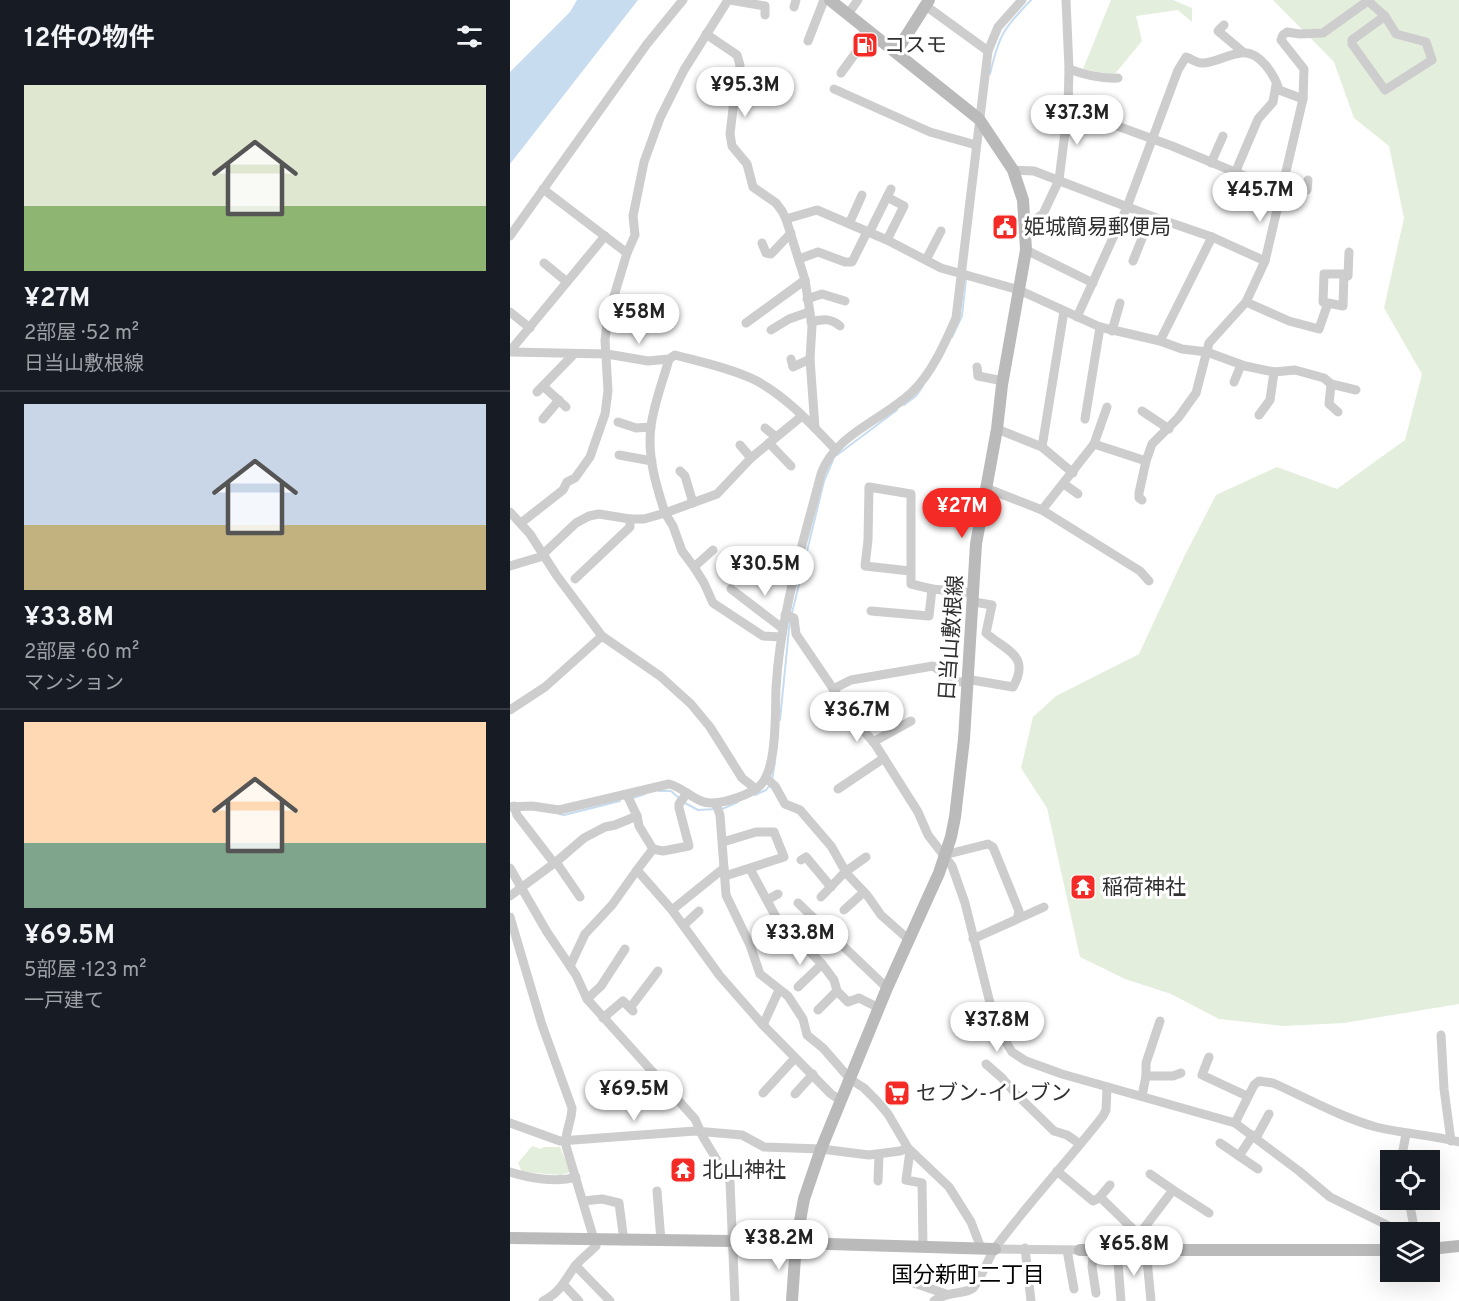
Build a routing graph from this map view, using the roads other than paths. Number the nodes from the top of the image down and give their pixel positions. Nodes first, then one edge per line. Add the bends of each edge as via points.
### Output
1 (683, 0) edge
2 (729, 0) edge
3 (824, 0) edge
4 (830, 0) edge
5 (858, 0) edge
6 (1022, 0) edge
7 (1066, 0) edge
8 (1368, 1) edge
9 (927, 3) edge
10 (848, 14) junction
11 (765, 15) dead end
12 (1385, 16) junction
13 (1224, 25) dead end
14 (865, 28) junction
15 (706, 34) junction
16 (808, 42) dead end
17 (988, 51) junction
18 (896, 52) junction
19 (1243, 52) junction
20 (1069, 69) junction
21 (841, 73) dead end
22 (1118, 78) dead end
23 (1277, 83) junction
24 (834, 89) dead end
25 (1303, 99) junction
26 (1068, 108) junction
27 (979, 119) junction
28 (1222, 136) dead end
29 (1152, 138) junction
30 (976, 145) junction
31 (1211, 163) junction
32 (1013, 170) junction
33 (1235, 173) junction
34 (1059, 180) junction
35 (1308, 180) dead end
36 (1282, 187) junction
37 (543, 189) junction
38 (862, 195) dead end
39 (1127, 207) junction
40 (1150, 216) junction
41 (786, 219) junction
42 (849, 224) junction
43 (1024, 226) junction
44 (941, 231) dead end
45 (868, 232) junction
46 (791, 234) junction
47 (510, 236) edge
48 (605, 237) junction
49 (1212, 237) junction
50 (888, 240) junction
51 (762, 243) dead end
52 (1026, 250) junction
53 (1349, 252) dead end
54 (627, 253) junction
55 (799, 259) junction
56 (926, 260) junction
57 (1133, 261) dead end
58 (1265, 261) junction
59 (544, 263) dead end
60 (962, 274) junction
61 (1344, 274) junction
62 (805, 280) junction
63 (567, 282) junction
64 (1093, 283) junction
65 (1019, 290) junction
66 (807, 299) junction
67 (845, 301) dead end
68 (1246, 302) junction
69 (1120, 303) dead end
70 (1328, 303) junction
71 (1064, 311) junction
72 (510, 312) edge
73 (810, 317) junction
74 (1077, 317) junction
75 (746, 323) dead end
76 (840, 326) dead end
77 (1100, 327) junction
78 (530, 328) junction
79 (771, 330) dead end
80 (1112, 331) junction
81 (1160, 341) junction
82 (510, 351) edge
83 (1207, 352) junction
84 (574, 354) junction
85 (607, 354) junction
86 (810, 358) junction
87 (669, 359) junction
88 (792, 359) dead end
89 (1241, 365) junction
90 (977, 367) dead end
91 (1274, 372) junction
92 (1003, 381) junction
93 (1234, 382) dead end
94 (1331, 384) junction
95 (1356, 390) dead end
96 (1107, 407) dead end
97 (1142, 411) dead end
98 (1338, 412) dead end
99 (1259, 415) dead end
100 (802, 416) junction
101 (543, 419) dead end
102 (1085, 419) dead end
103 (618, 422) dead end
104 (651, 428) junction
105 (765, 428) dead end
106 (815, 428) junction
107 (997, 429) junction
108 (1169, 429) junction
109 (773, 440) junction
110 (1094, 444) junction
111 (741, 446) dead end
112 (1042, 447) junction
113 (835, 449) junction
114 (619, 454) dead end
115 (751, 458) junction
116 (652, 461) junction
117 (1146, 461) junction
118 (791, 466) dead end
119 (680, 471) dead end
120 (1072, 473) junction
121 (1064, 484) junction
122 (986, 488) junction
123 (1078, 494) dead end
124 (1142, 500) dead end
125 (693, 503) junction
126 (1042, 510) junction
127 (510, 512) edge
128 (665, 513) junction
129 (630, 519) junction
130 (521, 523) junction
131 (713, 550) dead end
132 (543, 555) junction
133 (510, 566) edge
134 (694, 567) junction
135 (910, 571) junction
136 (575, 579) dead end
137 (1149, 581) dead end
138 (731, 589) dead end
139 (932, 589) junction
140 (974, 598) junction
141 (871, 611) dead end
142 (789, 616) junction
143 (782, 633) junction
144 (602, 636) junction
145 (966, 680) junction
146 (833, 689) junction
147 (510, 710) edge
148 (911, 721) dead end
149 (873, 742) junction
150 (884, 758) junction
151 (770, 781) junction
152 (756, 789) junction
153 (838, 789) dead end
154 (627, 795) junction
155 (683, 798) junction
156 (716, 804) junction
157 (514, 809) edge
158 (637, 816) junction
159 (723, 842) junction
160 (653, 849) junction
161 (944, 855) junction
162 (866, 857) dead end
163 (801, 860) dead end
164 (555, 863) junction
165 (750, 869) junction
166 (637, 870) junction
167 (511, 872) edge
168 (724, 872) junction
169 (845, 872) junction
170 (831, 887) junction
171 (521, 888) junction
172 (864, 892) junction
173 (778, 894) dead end
174 (510, 896) edge
175 (580, 897) dead end
176 (821, 897) dead end
177 (767, 900) junction
178 (798, 903) dead end
179 (1044, 907) dead end
180 (672, 910) junction
181 (844, 910) dead end
182 (699, 911) dead end
183 (510, 917) edge
184 (1017, 919) junction
185 (684, 925) junction
186 (908, 939) junction
187 (973, 939) junction
188 (626, 949) dead end
189 (822, 964) junction
190 (570, 966) junction
191 (658, 971) dead end
192 (798, 987) dead end
193 (887, 988) junction
194 (779, 990) junction
195 (837, 991) junction
196 (587, 999) junction
197 (879, 1008) junction
198 (818, 1010) dead end
199 (603, 1018) junction
200 (1160, 1021) dead end
201 (763, 1025) junction
202 (1441, 1035) dead end
203 (1209, 1057) dead end
204 (795, 1058) junction
205 (986, 1064) dead end
206 (1181, 1072) dead end
207 (813, 1074) junction
208 (1146, 1076) junction
209 (850, 1079) junction
210 (1107, 1088) junction
211 (763, 1093) dead end
212 (795, 1094) dead end
213 (1142, 1096) junction
214 (1247, 1096) junction
215 (840, 1100) junction
216 (1269, 1114) dead end
217 (510, 1123) edge
218 (1235, 1123) junction
219 (701, 1132) junction
220 (1406, 1134) junction
221 (1254, 1137) junction
222 (565, 1140) junction
223 (1455, 1142) edge
224 (1220, 1143) dead end
225 (1080, 1144) junction
226 (821, 1149) junction
227 (909, 1149) junction
228 (1403, 1150) edge
229 (879, 1155) junction
230 (1239, 1156) junction
231 (1258, 1169) dead end
232 (1058, 1171) junction
233 (510, 1172) edge
234 (1150, 1174) dead end
235 (576, 1177) junction
236 (878, 1181) dead end
237 (1110, 1185) dead end
238 (1173, 1190) junction
239 (657, 1191) dead end
240 (1100, 1197) junction
241 (583, 1201) junction
242 (1209, 1213) dead end
243 (1381, 1222) edge
244 (511, 1239) edge
245 (596, 1240) junction
246 (624, 1241) junction
247 (661, 1241) junction
248 (732, 1241) junction
249 (796, 1243) junction
250 (923, 1246) junction
251 (1459, 1246) edge
252 (1440, 1247) edge
253 (981, 1248) junction
254 (1025, 1248) junction
255 (995, 1249) junction
256 (1117, 1249) junction
257 (1138, 1249) junction
258 (1073, 1250) junction
259 (1094, 1250) junction
260 (1380, 1250) edge
261 (576, 1266) junction
262 (911, 1282) dead end
263 (564, 1285) junction
264 (1074, 1289) dead end
265 (1096, 1293) dead end
266 (946, 1294) junction
267 (543, 1301) edge
268 (579, 1301) edge
269 (610, 1301) edge
270 (735, 1301) edge
271 (792, 1301) edge
272 (934, 1301) edge
273 (1031, 1301) edge
274 (1121, 1301) edge
275 (1151, 1301) edge

1 - 37 street
2 - 11 street via 765,6
2 - 15 street
3 - 16 street
4 - 10 main road, 日当山敷根線
5 - 10 street
6 - 17 street via 998,27
7 - 20 street
8 - 12 street
8 - 25 street via 1323,33 1283,35 1281,40 1304,69
9 - 17 street
9 - 18 main road
10 - 14 main road, 日当山敷根線
12 - 12 street via 1396,34 1425,42 1432,60 1385,90 1352,44 1352,40
13 - 19 street via 1218,31
14 - 18 main road, 日当山敷根線
14 - 21 street via 857,51
15 - 41 street via 736,55 740,65 730,134 732,146 747,164 753,188 776,204
15 - 54 street via 653,136 636,198 635,235
17 - 27 street
18 - 27 main road, 日当山敷根線
19 - 23 street via 1259,60
19 - 29 street via 1202,64 1186,57
20 - 22 street via 1104,79
20 - 26 street
23 - 25 street via 1279,90
23 - 33 street via 1273,102 1258,119
24 - 30 street via 930,132
25 - 36 street
26 - 29 street
26 - 34 street
27 - 30 street
27 - 32 main road, 日当山敷根線
28 - 31 street
29 - 31 street
29 - 39 street
30 - 60 street
31 - 33 street
32 - 34 street via 1034,171
32 - 43 main road, 日当山敷根線 via 1023,200
33 - 36 street
34 - 39 street
34 - 43 street via 1043,214
35 - 36 street via 1307,190
36 - 58 street
37 - 47 street
37 - 48 street
38 - 42 street
39 - 40 street
39 - 64 street
40 - 49 street
40 - 57 street
41 - 42 street via 817,210
41 - 46 street
42 - 45 street
43 - 52 main road, 日当山敷根線
44 - 56 street
45 - 50 street
45 - 50 street via 889,193 904,206
45 - 55 street via 852,262 818,252
46 - 51 street via 771,254 766,253
46 - 55 street
48 - 54 street
48 - 63 street
49 - 58 street
49 - 81 street
50 - 56 street
52 - 64 street
52 - 65 main road, 日当山敷根線
53 - 61 street via 1348,276
54 - 85 street via 609,316
55 - 62 street
56 - 60 street
58 - 68 street
59 - 63 street
60 - 65 street
60 - 113 street via 956,318 923,379 900,403
61 - 70 street via 1343,306
61 - 70 street via 1324,274 1323,302
62 - 66 street
62 - 75 street
63 - 78 street
64 - 74 street
65 - 71 street
65 - 92 main road, 日当山敷根線
66 - 67 street via 822,294
66 - 73 street
68 - 70 street via 1319,329
68 - 83 street via 1209,343
69 - 80 street
71 - 74 street
71 - 112 street
72 - 78 street
73 - 76 street
73 - 79 street via 789,319
73 - 86 street
74 - 77 street
77 - 80 street
77 - 102 street
78 - 82 street
80 - 81 street
81 - 83 street
82 - 84 street
83 - 89 street
83 - 108 street via 1196,393
84 - 85 street
84 - 101 street via 540,389 562,404
85 - 87 street via 648,361
85 - 130 street via 606,408 590,457 563,490
86 - 88 street via 793,367
86 - 106 street
87 - 100 street via 675,355 754,380
87 - 104 street
89 - 91 street
89 - 93 street
90 - 92 street via 978,376
91 - 94 street via 1295,370 1324,378
91 - 99 street via 1270,399
92 - 107 main road, 日当山敷根線
94 - 95 street
94 - 98 street via 1329,404
96 - 110 street
97 - 108 street
100 - 106 street
100 - 109 street
103 - 104 street
104 - 116 street
105 - 109 street
106 - 113 street
107 - 112 street
107 - 122 main road, 日当山敷根線
108 - 117 street via 1152,444
109 - 115 street
109 - 118 street
110 - 117 street
110 - 120 street
111 - 115 street
112 - 120 street
113 - 142 street via 820,474
114 - 116 street
115 - 125 street via 717,494
116 - 128 street
117 - 124 street via 1139,494
119 - 125 street
120 - 121 street
121 - 123 street
121 - 126 street
122 - 126 street
122 - 140 main road, 日当山敷根線 via 976,544
125 - 128 street
126 - 137 street via 1140,571
127 - 130 street
128 - 129 street
128 - 134 street via 682,551
129 - 132 street via 589,516 576,523
129 - 136 street via 630,527
130 - 132 street
131 - 134 street
132 - 133 street
132 - 144 street
134 - 143 street via 713,603 763,636
135 - 135 street via 911,494 869,487 865,566
135 - 139 street via 911,584
138 - 143 street via 748,597
139 - 140 street
139 - 141 street via 929,616
140 - 145 main road, 日当山敷根線
140 - 145 street via 992,605 986,633 1011,651 1020,663 1020,675 1013,687
142 - 143 street
142 - 146 street via 796,634
143 - 151 street
144 - 147 street via 545,687
144 - 152 street via 660,676 691,704 742,778
145 - 146 street via 957,682 933,666 851,680
145 - 161 main road, 日当山敷根線 via 955,817
146 - 149 street
148 - 149 street
149 - 150 street
150 - 153 street
150 - 161 street via 928,835
151 - 152 street
151 - 169 street via 785,804 800,810 825,840
152 - 156 street
154 - 155 street via 669,784 681,787
154 - 157 street via 560,810 532,806
154 - 158 street
155 - 156 street
155 - 160 street via 688,846
156 - 159 street
157 - 164 street
158 - 160 street
158 - 164 street via 584,838
159 - 165 street via 756,832 774,832 784,857
159 - 168 street
160 - 166 street
161 - 184 street via 988,844 993,847 1019,911
161 - 186 main road, 日当山敷根線
161 - 187 street via 957,878
162 - 169 street
163 - 170 street via 806,856
164 - 171 street
164 - 175 street
165 - 168 street
165 - 177 street
166 - 180 street
166 - 190 street via 585,934
167 - 171 street
168 - 180 street
168 - 194 street via 726,895 760,974
169 - 170 street
169 - 172 street
170 - 176 street
171 - 174 street
171 - 190 street
172 - 181 street
172 - 186 street via 881,915
173 - 177 street
177 - 189 street via 777,919
178 - 193 street
179 - 184 street
180 - 185 street
182 - 185 street
183 - 222 street via 572,1108
184 - 187 street
185 - 201 street via 720,976
186 - 193 main road, 日当山敷根線
187 - 210 street via 991,1007 1012,1052 1026,1061
188 - 196 street via 601,986
189 - 192 street
189 - 195 street
190 - 196 street
191 - 199 street via 632,1010 623,1001
193 - 197 main road, 日当山敷根線
194 - 201 street
194 - 209 street via 788,996 803,1019 807,1035
195 - 197 street via 848,1002 859,998
195 - 198 street
196 - 199 street
197 - 209 main road, 日当山敷根線
199 - 219 street via 695,1119
200 - 208 street via 1146,1063
201 - 204 street
202 - 223 street via 1444,1089
203 - 214 street via 1202,1075
204 - 207 street
204 - 211 street
205 - 225 street via 1054,1131
206 - 208 street via 1173,1076
207 - 212 street
207 - 215 street
208 - 213 street
209 - 215 main road, 日当山敷根線
209 - 227 street via 883,1107
210 - 213 street
210 - 225 street via 1106,1110
213 - 218 street
214 - 218 street
214 - 220 street via 1256,1083 1266,1082 1338,1113
215 - 226 main road, 日当山敷根線
216 - 221 street
217 - 222 street
218 - 221 street
219 - 222 street
219 - 226 street via 742,1135 764,1146
219 - 248 street via 730,1182
220 - 223 street
220 - 228 street
221 - 230 street
221 - 243 street via 1330,1197
222 - 235 street
224 - 230 street
225 - 232 street
226 - 229 street
226 - 249 main road, 日当山敷根線 via 804,1199
227 - 229 street
227 - 250 street via 906,1179 922,1183
227 - 253 street via 957,1197
229 - 236 street
230 - 231 street
232 - 240 street via 1093,1201
232 - 255 street
233 - 235 street via 544,1179
234 - 238 street
235 - 241 street
237 - 240 street
238 - 242 street
238 - 257 street via 1141,1232
239 - 247 street
240 - 257 street via 1135,1231
241 - 245 street
241 - 246 street via 618,1202
244 - 245 main road
245 - 246 main road
245 - 261 street via 596,1246
246 - 247 main road
247 - 248 main road
248 - 249 main road
248 - 270 street
249 - 250 main road
249 - 271 main road, 日当山敷根線
250 - 253 main road
251 - 252 main road
253 - 255 main road
254 - 255 street
254 - 258 street
254 - 273 street
255 - 266 street via 973,1288
256 - 257 main road
256 - 259 main road
256 - 274 street
257 - 260 main road
257 - 275 street
258 - 259 main road
258 - 264 street
259 - 265 street
261 - 263 street
261 - 269 street
262 - 266 street
263 - 267 street
263 - 268 street
266 - 272 street

